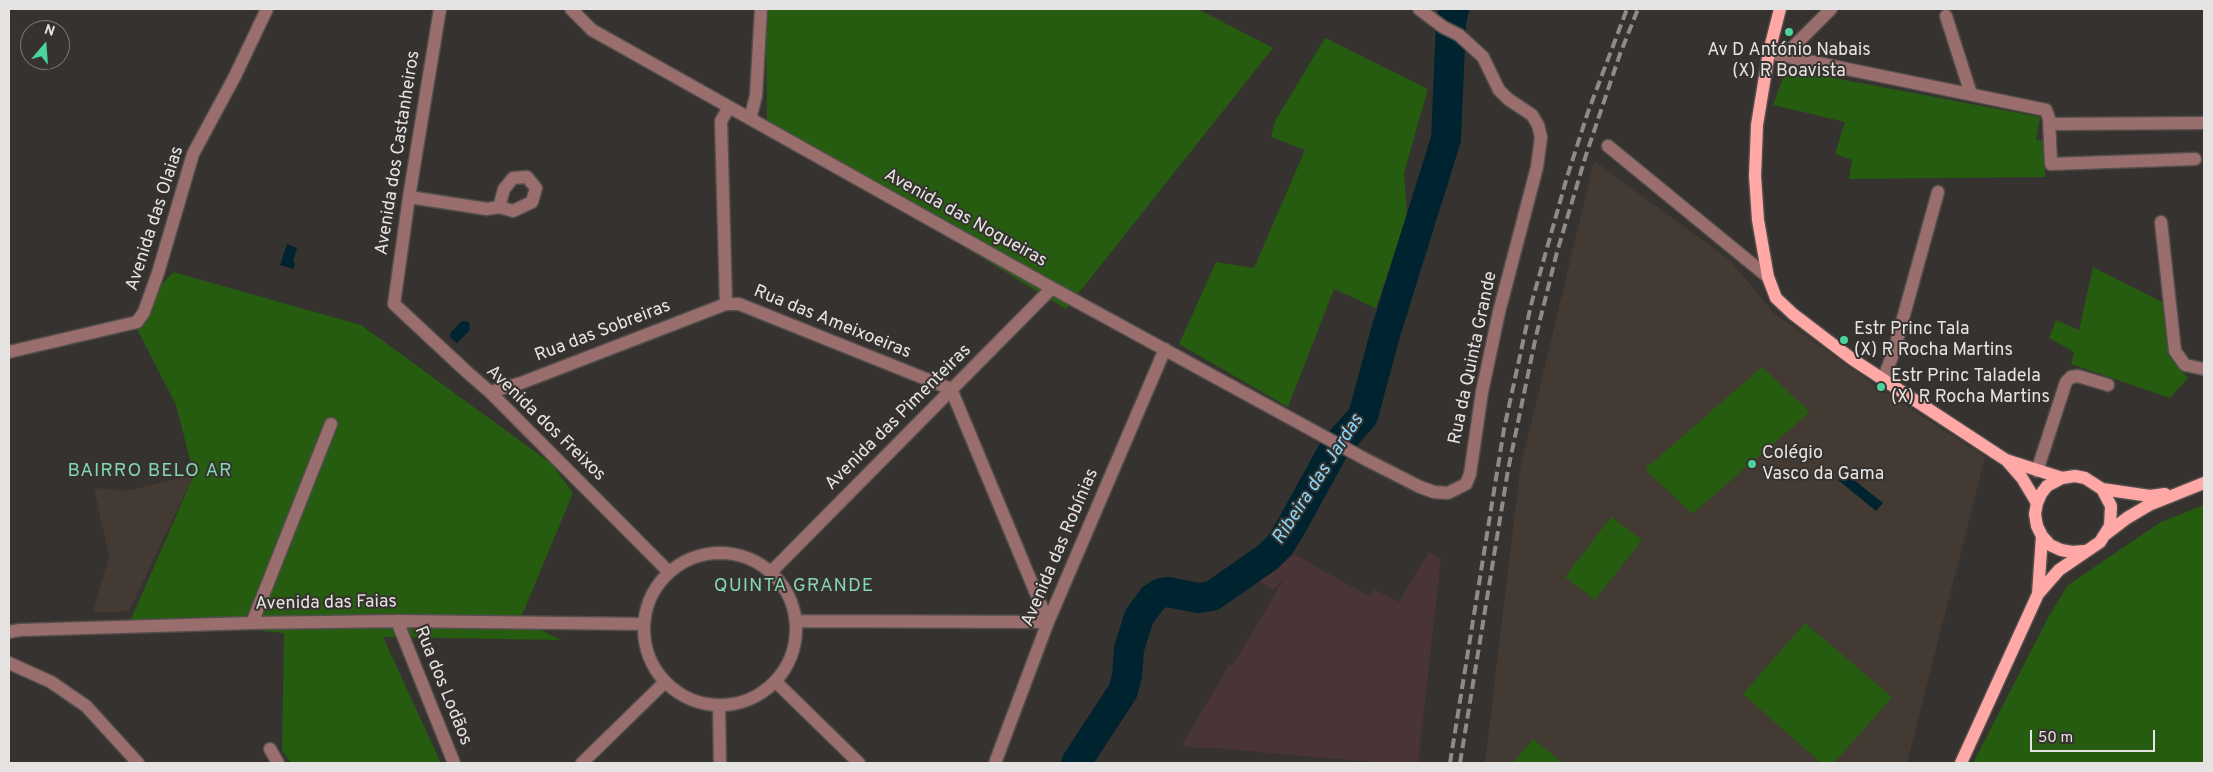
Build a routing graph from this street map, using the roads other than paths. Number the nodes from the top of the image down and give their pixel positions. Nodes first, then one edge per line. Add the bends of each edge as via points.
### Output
1 (267, 9) edge
2 (440, 9) edge
3 (572, 9) edge
4 (761, 9) edge
5 (1419, 9) edge
6 (1780, 9) edge
7 (1831, 9) edge
8 (1946, 16) dead end
9 (1768, 52) junction
10 (1784, 56) junction
11 (1971, 94) junction
12 (729, 107) junction
13 (2049, 118) junction
14 (750, 119) junction
15 (2204, 122) edge
16 (1608, 146) dead end
17 (2195, 159) dead end
18 (1938, 192) dead end
19 (409, 197) junction
20 (499, 207) dead end
21 (2161, 222) dead end
22 (1768, 277) junction
23 (1052, 288) junction
24 (394, 304) joint
25 (726, 304) junction
26 (1165, 349) junction
27 (9, 352) edge
28 (2204, 368) edge
29 (1883, 380) junction
30 (2108, 385) dead end
31 (951, 390) junction
32 (490, 392) junction
33 (331, 424) dead end
34 (1349, 449) joint
35 (2006, 460) junction
36 (2037, 471) junction
37 (2062, 478) junction
38 (2204, 483) edge
39 (2102, 489) junction
40 (2180, 492) junction
41 (2037, 503) junction
42 (2106, 534) junction
43 (2042, 536) junction
44 (2084, 551) junction
45 (668, 571) junction
46 (771, 572) junction
47 (2038, 594) junction
48 (398, 621) junction
49 (796, 621) junction
50 (252, 622) junction
51 (1048, 622) junction
52 (643, 624) junction
53 (9, 632) edge
54 (9, 663) edge
55 (665, 682) junction
56 (776, 682) junction
57 (719, 705) junction
58 (270, 749) dead end
59 (138, 763) edge
60 (278, 763) edge
61 (454, 763) edge
62 (582, 763) edge
63 (720, 763) edge
64 (858, 763) edge
65 (995, 763) edge
66 (1961, 763) edge

1 - 27 street, Avenida das Olaias via 193,154 144,312 137,322
2 - 19 street, Avenida dos Castanheiros
3 - 12 street, Avenida das Nogueiras via 592,30
4 - 14 street via 756,96
5 - 34 street, Rua da Quinta Grande via 1460,35 1483,57 1503,94 1532,115 1538,125 1540,147 1499,312 1466,484 1448,493 1434,492
6 - 9 main road
7 - 10 street
8 - 11 street
9 - 10 street
9 - 22 main road via 1757,126 1755,176 1758,220
10 - 11 street
11 - 13 street via 2046,110
12 - 14 street, Avenida das Nogueiras
12 - 25 street via 721,121
13 - 15 street via 2051,124
13 - 17 street via 2051,164
14 - 23 street, Avenida das Nogueiras
16 - 22 street
18 - 29 street
19 - 20 street via 487,209
19 - 24 street, Avenida dos Castanheiros
21 - 28 street via 2175,351 2185,365
22 - 29 main road via 1776,298 1793,314
23 - 26 street, Avenida das Nogueiras
23 - 31 street, Avenida das Pimenteiras
24 - 32 street, Avenida dos Freixos
25 - 31 street, Rua das Ameixoeiras via 739,304
25 - 32 street, Rua das Sobreiras
26 - 34 street, Avenida das Nogueiras
26 - 51 street, Avenida das Robínias
29 - 35 main road
30 - 36 street via 2078,376 2066,382
31 - 46 street, Avenida das Pimenteiras
31 - 51 street
32 - 45 street, Avenida dos Freixos
33 - 50 street
35 - 36 main road
35 - 41 main road
36 - 37 main road
37 - 39 main road via 2085,478
37 - 41 main road via 2047,486
38 - 40 main road
39 - 40 main road via 2150,496
39 - 42 main road via 2111,506 2112,516
40 - 42 main road via 2134,514
41 - 43 main road via 2035,514
42 - 44 main road
43 - 44 main road via 2061,550
43 - 47 main road
44 - 47 main road via 2059,570
45 - 46 street via 690,558 711,553 733,553 753,560
45 - 52 street via 648,604
46 - 49 street via 792,602
47 - 66 main road
48 - 50 street, Avenida das Faias
48 - 52 street, Avenida das Faias
48 - 61 street, Rua dos Lodãos
49 - 51 street
49 - 56 street via 796,642 789,663
50 - 53 street, Avenida das Faias
51 - 65 street, Avenida das Robínias
52 - 55 street via 652,664
54 - 59 street via 51,682 86,706
55 - 57 street via 698,702
55 - 62 street
56 - 57 street via 740,703
56 - 64 street
57 - 63 street
58 - 60 street

